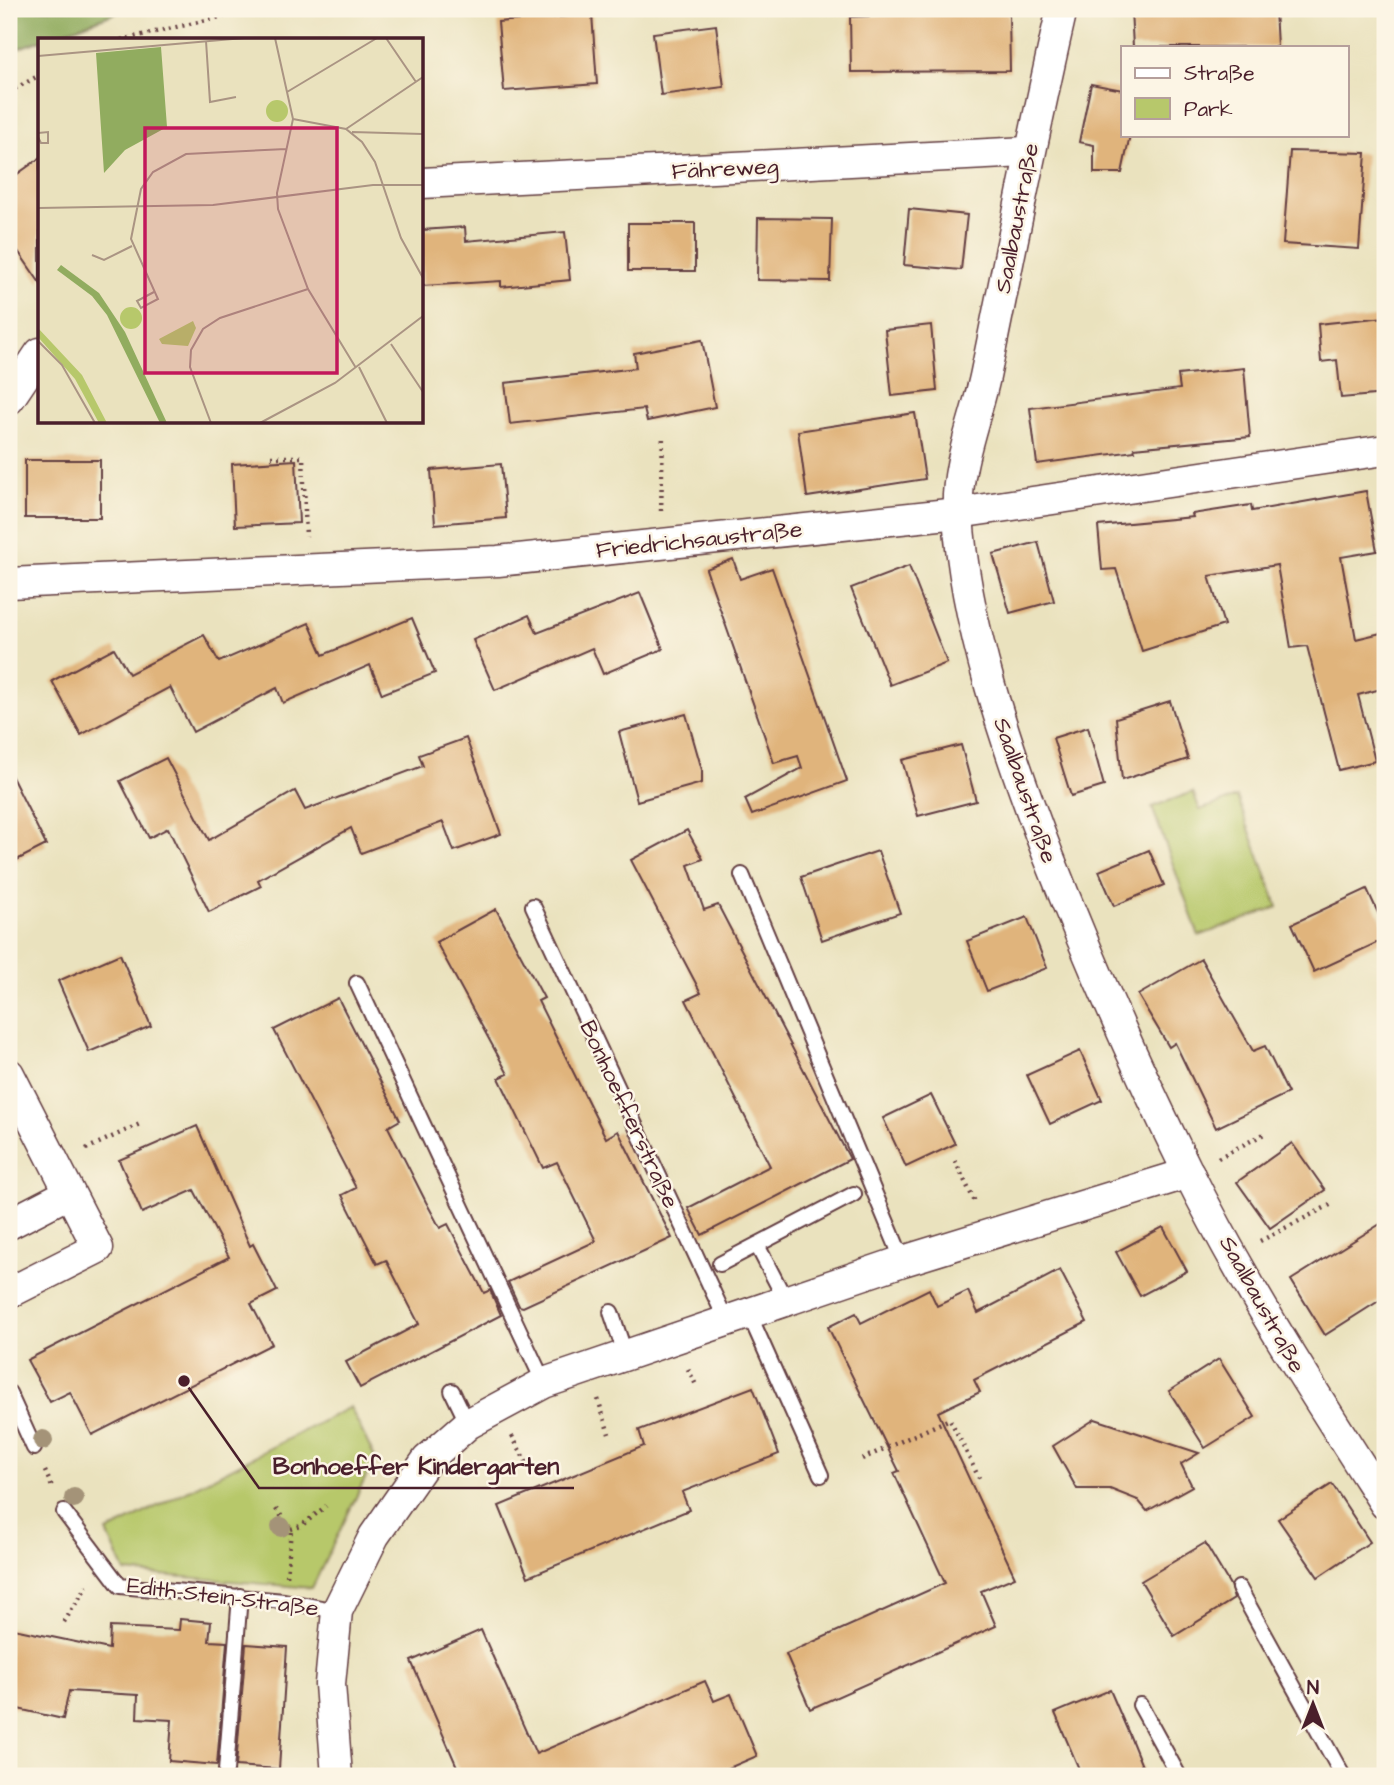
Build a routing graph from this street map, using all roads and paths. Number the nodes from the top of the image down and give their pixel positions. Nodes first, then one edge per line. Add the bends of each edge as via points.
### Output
1 (254, 9) edge
2 (1062, 9) edge
3 (130, 38) edge
4 (38, 76) edge
5 (9, 92) edge
6 (1028, 152) junction
7 (424, 183) edge
8 (38, 356) edge
9 (9, 398) edge
10 (663, 434) dead end
11 (1385, 450) edge
12 (271, 457) dead end
13 (958, 513) junction
14 (660, 544) junction
15 (307, 570) junction
16 (9, 583) edge
17 (742, 875) dead end
18 (533, 906) dead end
19 (357, 983) dead end
20 (9, 1074) edge
21 (142, 1123) dead end
22 (1264, 1135) dead end
23 (955, 1161) dead end
24 (55, 1163) junction
25 (1189, 1173) junction
26 (69, 1193) junction
27 (846, 1201) dead end
28 (1334, 1203) dead end
29 (9, 1224) edge
30 (990, 1234) junction
31 (757, 1244) junction
32 (1234, 1254) junction
33 (903, 1261) junction
34 (720, 1264) dead end
35 (9, 1293) edge
36 (786, 1301) junction
37 (611, 1312) dead end
38 (738, 1318) junction
39 (626, 1356) junction
40 (544, 1383) junction
41 (452, 1391) dead end
42 (9, 1393) edge
43 (468, 1424) junction
44 (34, 1448) joint
45 (862, 1459) dead end
46 (821, 1475) dead end
47 (979, 1478) dead end
48 (1385, 1504) edge
49 (326, 1506) dead end
50 (276, 1509) dead end
51 (64, 1512) joint
52 (290, 1529) junction
53 (101, 1565) junction
54 (286, 1585) dead end
55 (1239, 1588) dead end
56 (240, 1596) junction
57 (337, 1611) junction
58 (64, 1622) dead end
59 (1140, 1705) dead end
60 (226, 1771) dead end
61 (337, 1776) edge
62 (1179, 1776) edge
63 (1343, 1776) edge

1 - 3 path
2 - 6 street, Saalbaustraße
4 - 5 path
6 - 7 street, Fähreweg
6 - 13 street, Saalbaustraße via 979,407 959,474
8 - 9 street
10 - 14 path
11 - 13 street, Friedrichsaustraße
12 - 15 path via 303,457
13 - 14 street, Friedrichsaustraße
13 - 25 street, Saalbaustraße via 968,592 1011,760 1074,922
14 - 15 street, Friedrichsaustraße via 498,561
15 - 16 street, Friedrichsaustraße
17 - 33 lane
18 - 38 lane, Bonhoefferstraße
19 - 40 lane
20 - 24 street
21 - 24 path
22 - 25 path
23 - 30 path
24 - 26 street
25 - 30 street
25 - 32 street, Saalbaustraße
26 - 29 street
26 - 35 street via 98,1248
27 - 31 lane
28 - 32 path
30 - 33 street
31 - 34 lane
31 - 36 lane
32 - 48 street, Saalbaustraße via 1304,1378
33 - 36 street
36 - 38 street
37 - 39 lane
38 - 39 street
38 - 46 lane, Bonhoefferstraße
39 - 40 street
40 - 43 street
41 - 43 lane
42 - 44 lane
43 - 57 street via 427,1460 374,1536
44 - 51 path
45 - 47 path via 950,1419
49 - 52 path
50 - 52 path
51 - 53 lane, Edith-Stein-Straße
52 - 54 path
53 - 56 lane, Edith-Stein-Straße via 120,1586
53 - 58 path
55 - 63 lane
56 - 57 lane, Edith-Stein-Straße
56 - 60 lane
57 - 61 street via 330,1684
59 - 62 lane

